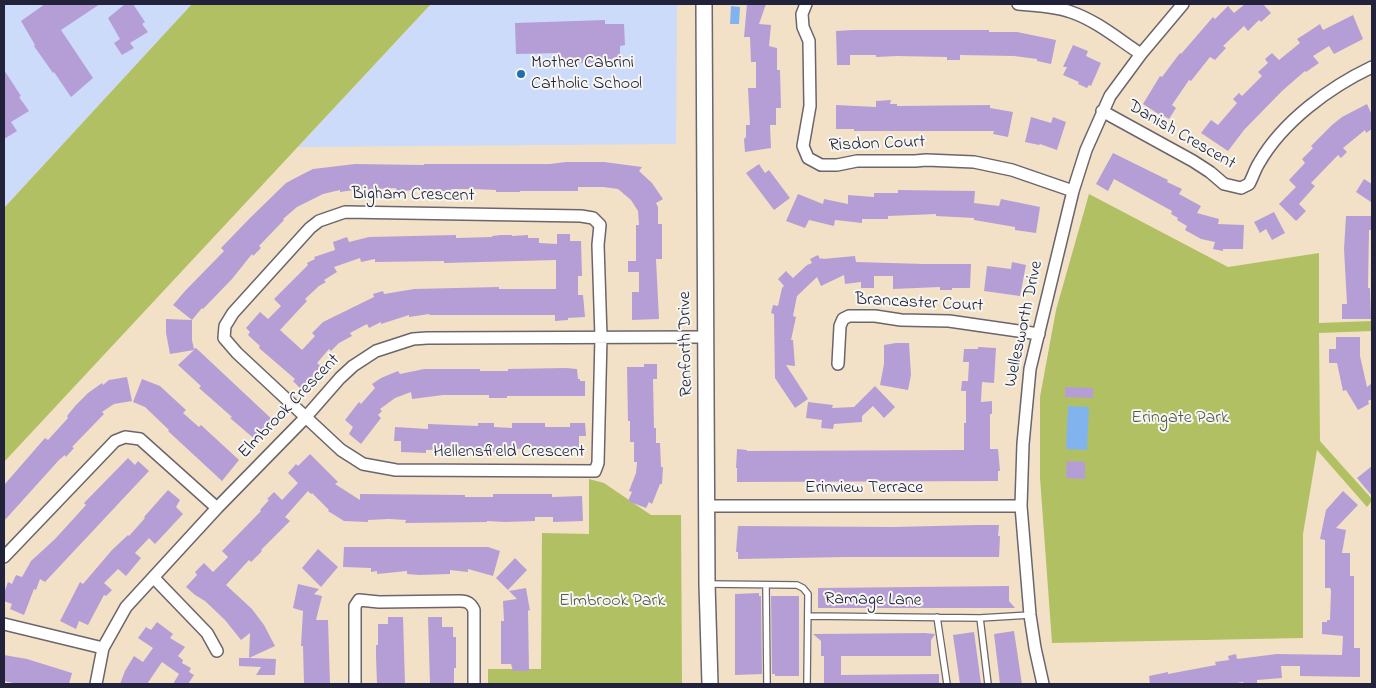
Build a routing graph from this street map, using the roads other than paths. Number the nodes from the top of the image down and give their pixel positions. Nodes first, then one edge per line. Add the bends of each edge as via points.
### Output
1 (704, 4) edge
2 (806, 4) edge
3 (1018, 4) edge
4 (1183, 4) edge
5 (1141, 54) junction
6 (1372, 67) edge
7 (1102, 111) junction
8 (1073, 191) junction
9 (1039, 334) junction
10 (600, 337) junction
11 (706, 337) junction
12 (838, 364) dead end
13 (306, 418) junction
14 (707, 506) junction
15 (1021, 506) junction
16 (217, 508) junction
17 (4, 557) edge
18 (154, 578) junction
19 (707, 584) junction
20 (766, 585) junction
21 (1030, 615) junction
22 (808, 616) junction
23 (937, 617) junction
24 (980, 618) junction
25 (4, 624) edge
26 (103, 648) junction
27 (217, 651) dead end
28 (96, 684) edge
29 (356, 684) edge
30 (474, 684) edge
31 (710, 684) edge
32 (767, 684) edge
33 (807, 684) edge
34 (947, 684) edge
35 (988, 684) edge
36 (1043, 684) edge

1 - 11 main road, Renforth Drive
2 - 8 street, Risdon Court via 802,14 809,41 810,106 803,146 808,158 822,165 857,161 974,162 1012,170
3 - 5 street via 1070,12 1097,25
4 - 5 street, Wellesworth Drive
5 - 7 street, Wellesworth Drive
6 - 7 street, Danish Crescent via 1322,96 1302,113 1269,148 1249,184 1241,188 1224,184 1193,161
7 - 8 street, Wellesworth Drive
8 - 9 street, Wellesworth Drive
9 - 12 street, Brancaster Court via 949,321 849,316 840,326
9 - 15 street, Wellesworth Drive via 1030,370
10 - 11 street, Elmbrook Crescent
10 - 13 street, Elmbrook Crescent via 427,338 399,343 376,351 353,366
10 - 13 street, Hellensfield Crescent via 598,463 595,471 380,469 362,464 341,450
10 - 13 street, Bigham Crescent via 600,225 593,218 345,212 333,215 310,228 225,326 224,338 237,353
11 - 14 main road, Renforth Drive
13 - 16 street, Elmbrook Crescent
14 - 15 street, Erinview Terrace
14 - 19 main road, Renforth Drive
15 - 21 street, Wellesworth Drive
16 - 17 street via 140,439 125,437 115,441
16 - 18 street, Elmbrook Crescent
18 - 26 street, Elmbrook Crescent via 126,607
18 - 27 street via 207,633
19 - 20 lane, Ramage Lane
19 - 31 main road, Renforth Drive
20 - 22 lane, Ramage Lane via 797,585 803,588 808,594
20 - 32 lane
21 - 24 lane, Ramage Lane
21 - 36 street, Wellesworth Drive
22 - 23 lane, Ramage Lane
22 - 33 lane, Ramage Lane
23 - 24 lane, Ramage Lane
23 - 34 lane, Ramage Lane
24 - 35 lane
25 - 26 street
26 - 28 street, Elmbrook Crescent
29 - 30 street via 355,606 358,600 460,601 472,605

